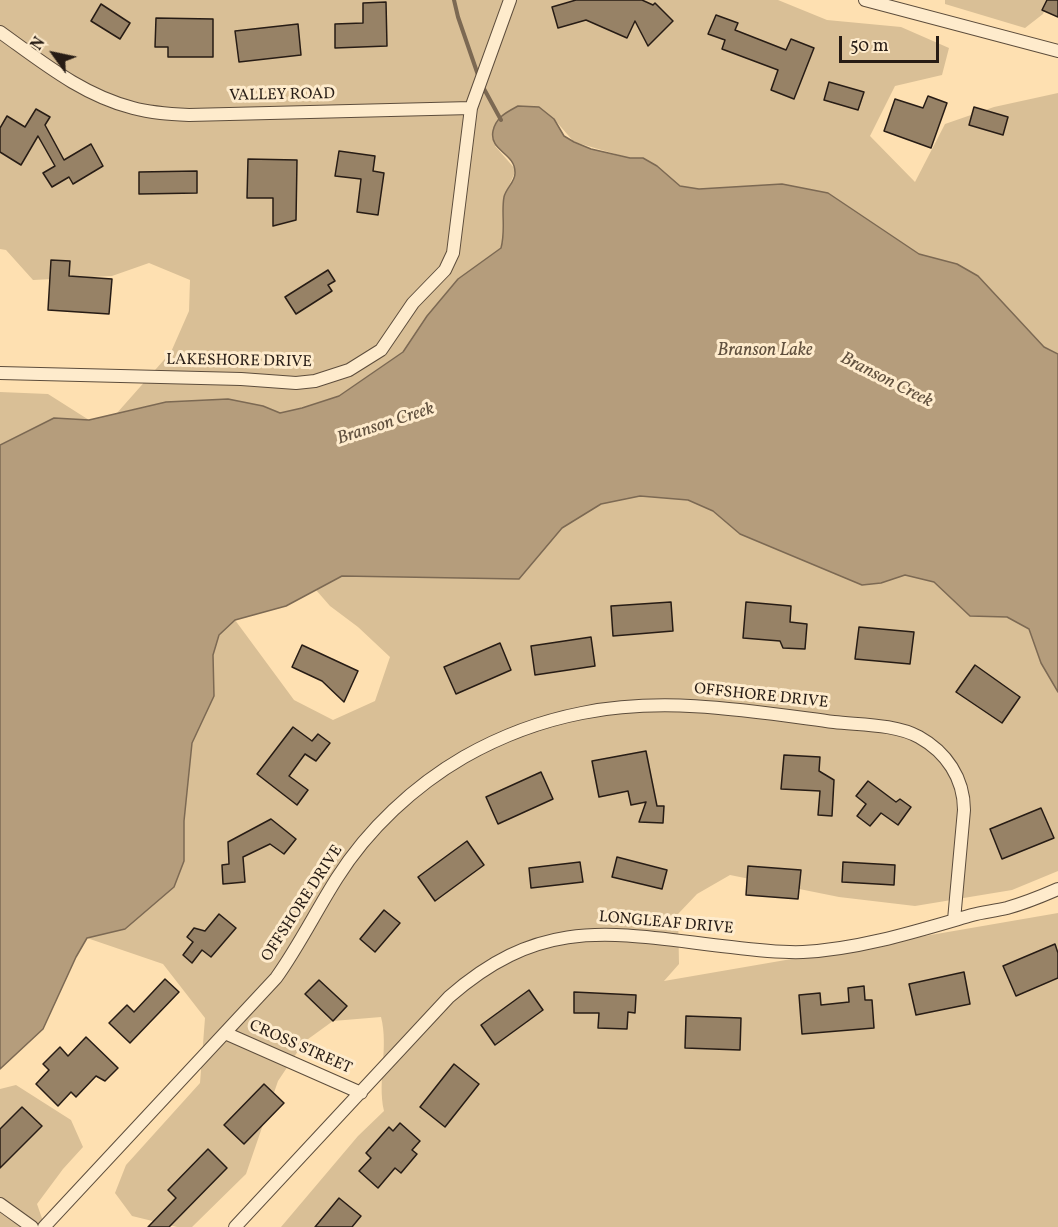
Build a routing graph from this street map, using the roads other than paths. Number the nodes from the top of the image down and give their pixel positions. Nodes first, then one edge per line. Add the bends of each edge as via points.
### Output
1 (510, 0) edge
2 (865, 0) edge
3 (0, 32) edge
4 (1058, 51) edge
5 (471, 108) junction
6 (0, 373) edge
7 (1058, 888) edge
8 (954, 920) junction
9 (225, 1033) junction
10 (361, 1093) junction
11 (0, 1204) edge
12 (32, 1227) edge
13 (44, 1227) edge
14 (236, 1227) edge

1 - 5 street
2 - 4 street
3 - 5 street, VALLEY ROAD via 82,89 125,106 161,113
5 - 6 street, LAKESHORE DRIVE via 450,262 413,303 381,351 365,361 332,376 296,383
7 - 8 street, LONGLEAF DRIVE via 1022,903
8 - 9 street, OFFSHORE DRIVE via 963,792 946,759 918,737 891,729 693,706 584,712 496,740 440,772 398,807 354,854 276,978
8 - 10 street, LONGLEAF DRIVE via 885,939 803,952 607,933 543,942 517,951 470,978
9 - 10 street, CROSS STREET
9 - 13 street, OFFSHORE DRIVE
10 - 14 street, LONGLEAF DRIVE
11 - 12 street

